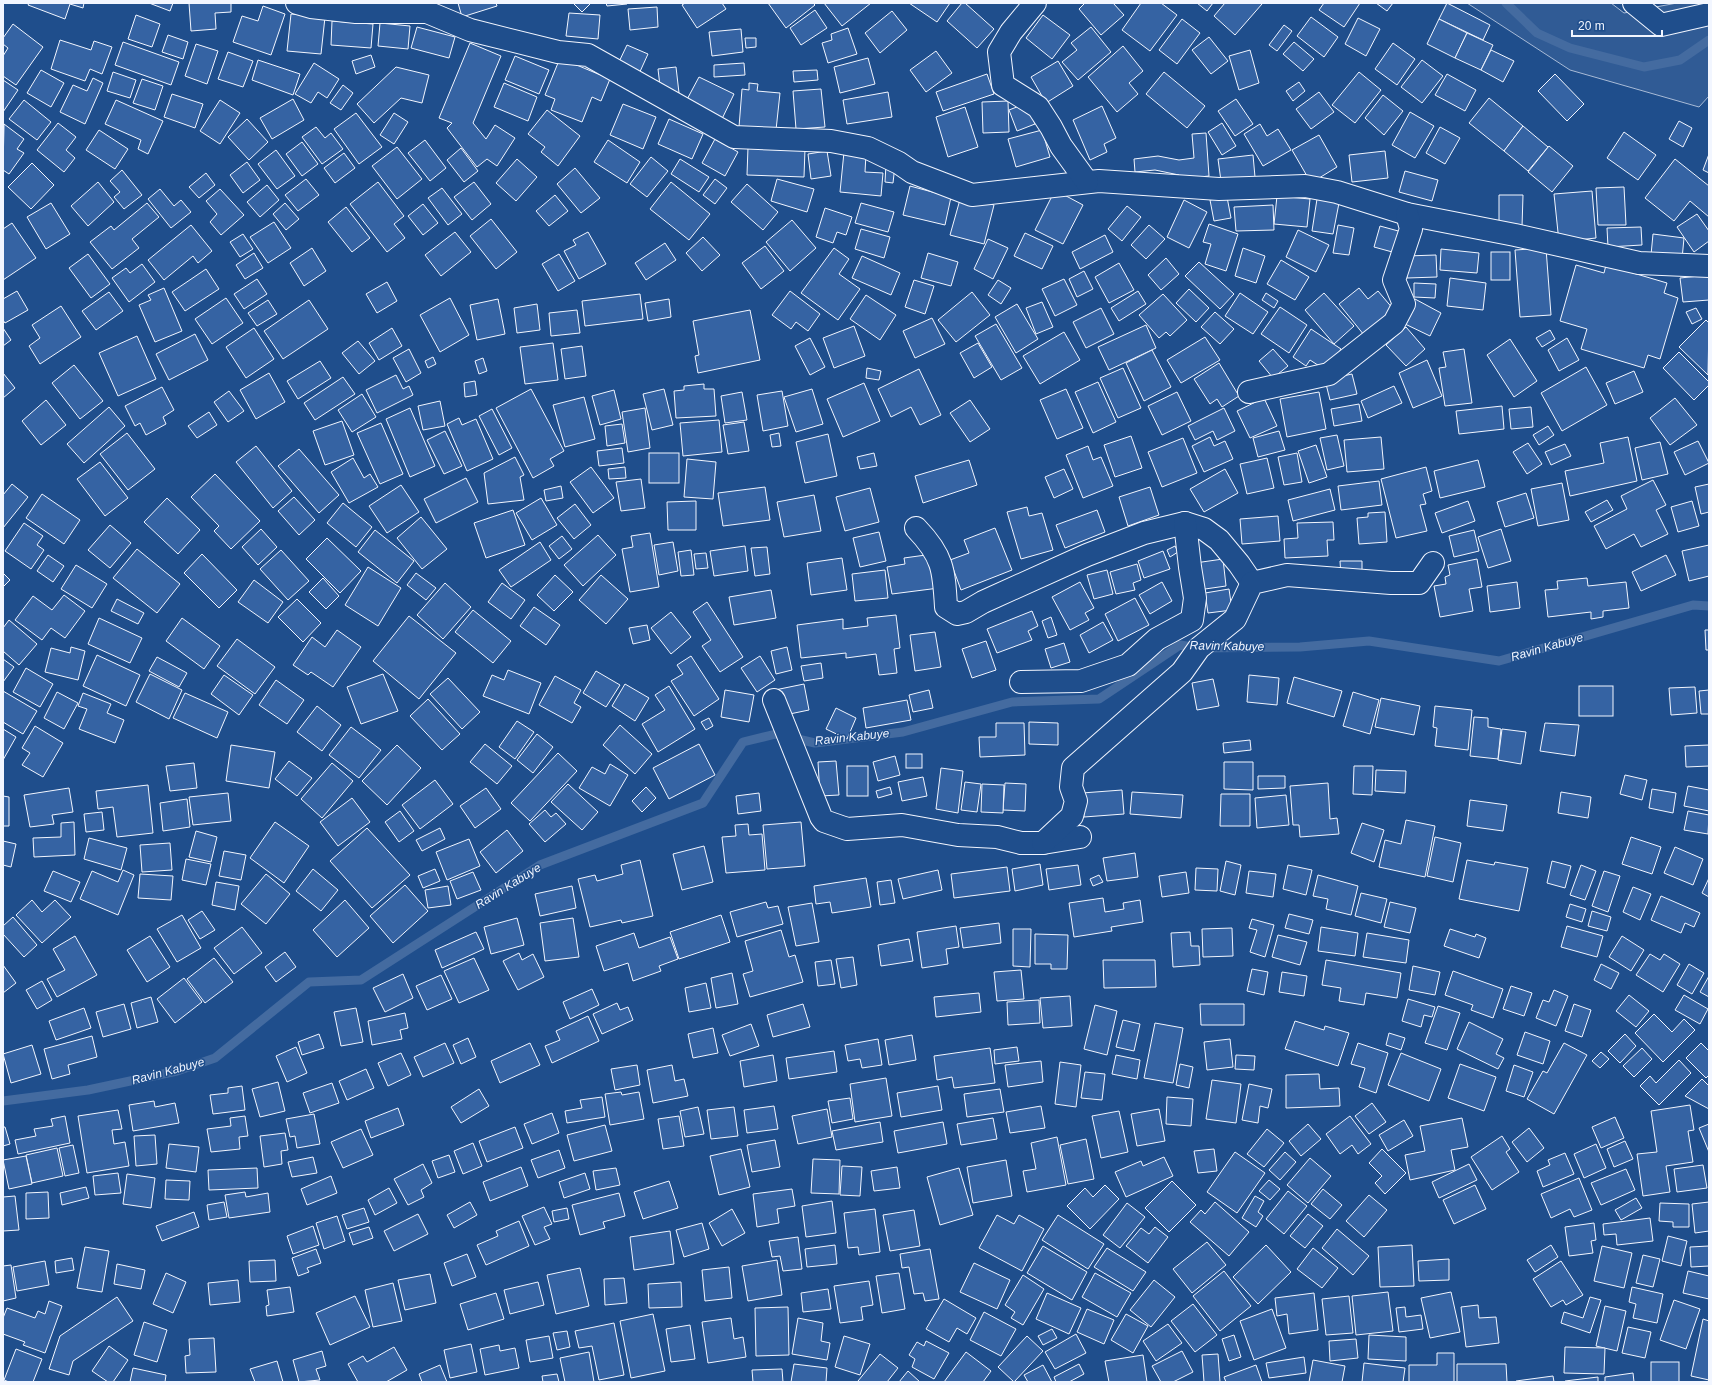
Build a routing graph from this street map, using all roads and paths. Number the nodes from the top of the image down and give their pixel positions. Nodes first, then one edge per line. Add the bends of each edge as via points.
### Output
1 (297, 3) edge
2 (1035, 3) edge
3 (1634, 3) edge
4 (426, 8) edge
5 (1709, 14) edge
6 (1087, 182) junction
7 (1407, 214) junction
8 (1709, 266) edge
9 (1249, 392) dead end
10 (1186, 523) junction
11 (916, 528) dead end
12 (1433, 563) dead end
13 (1252, 584) junction
14 (1021, 682) dead end
15 (774, 700) dead end
16 (1080, 837) dead end
17 (1043, 843) junction

1 - 4 street via 356,12
2 - 6 street via 1011,32 999,52 1003,85 1038,107 1061,146
3 - 5 street via 1661,25
4 - 6 street via 470,30 558,52 588,55 734,137 831,141 868,148 899,162 912,172 972,195
6 - 7 street via 1219,189 1305,186 1337,192
7 - 8 street via 1639,262
7 - 9 street via 1411,228 1394,280 1404,304 1394,323 1329,374
10 - 11 street via 1144,533 1088,555 957,614 946,607 944,570 930,543
10 - 13 street via 1204,529 1220,540
10 - 14 street via 1196,598 1192,620 1157,639 1128,665 1081,681
12 - 13 street via 1419,583 1287,575
13 - 17 street via 1235,619 1198,648 1182,672 1073,768 1071,787 1076,800 1072,816
15 - 17 street via 824,821 847,829 902,824 958,835 1021,843
16 - 17 street

